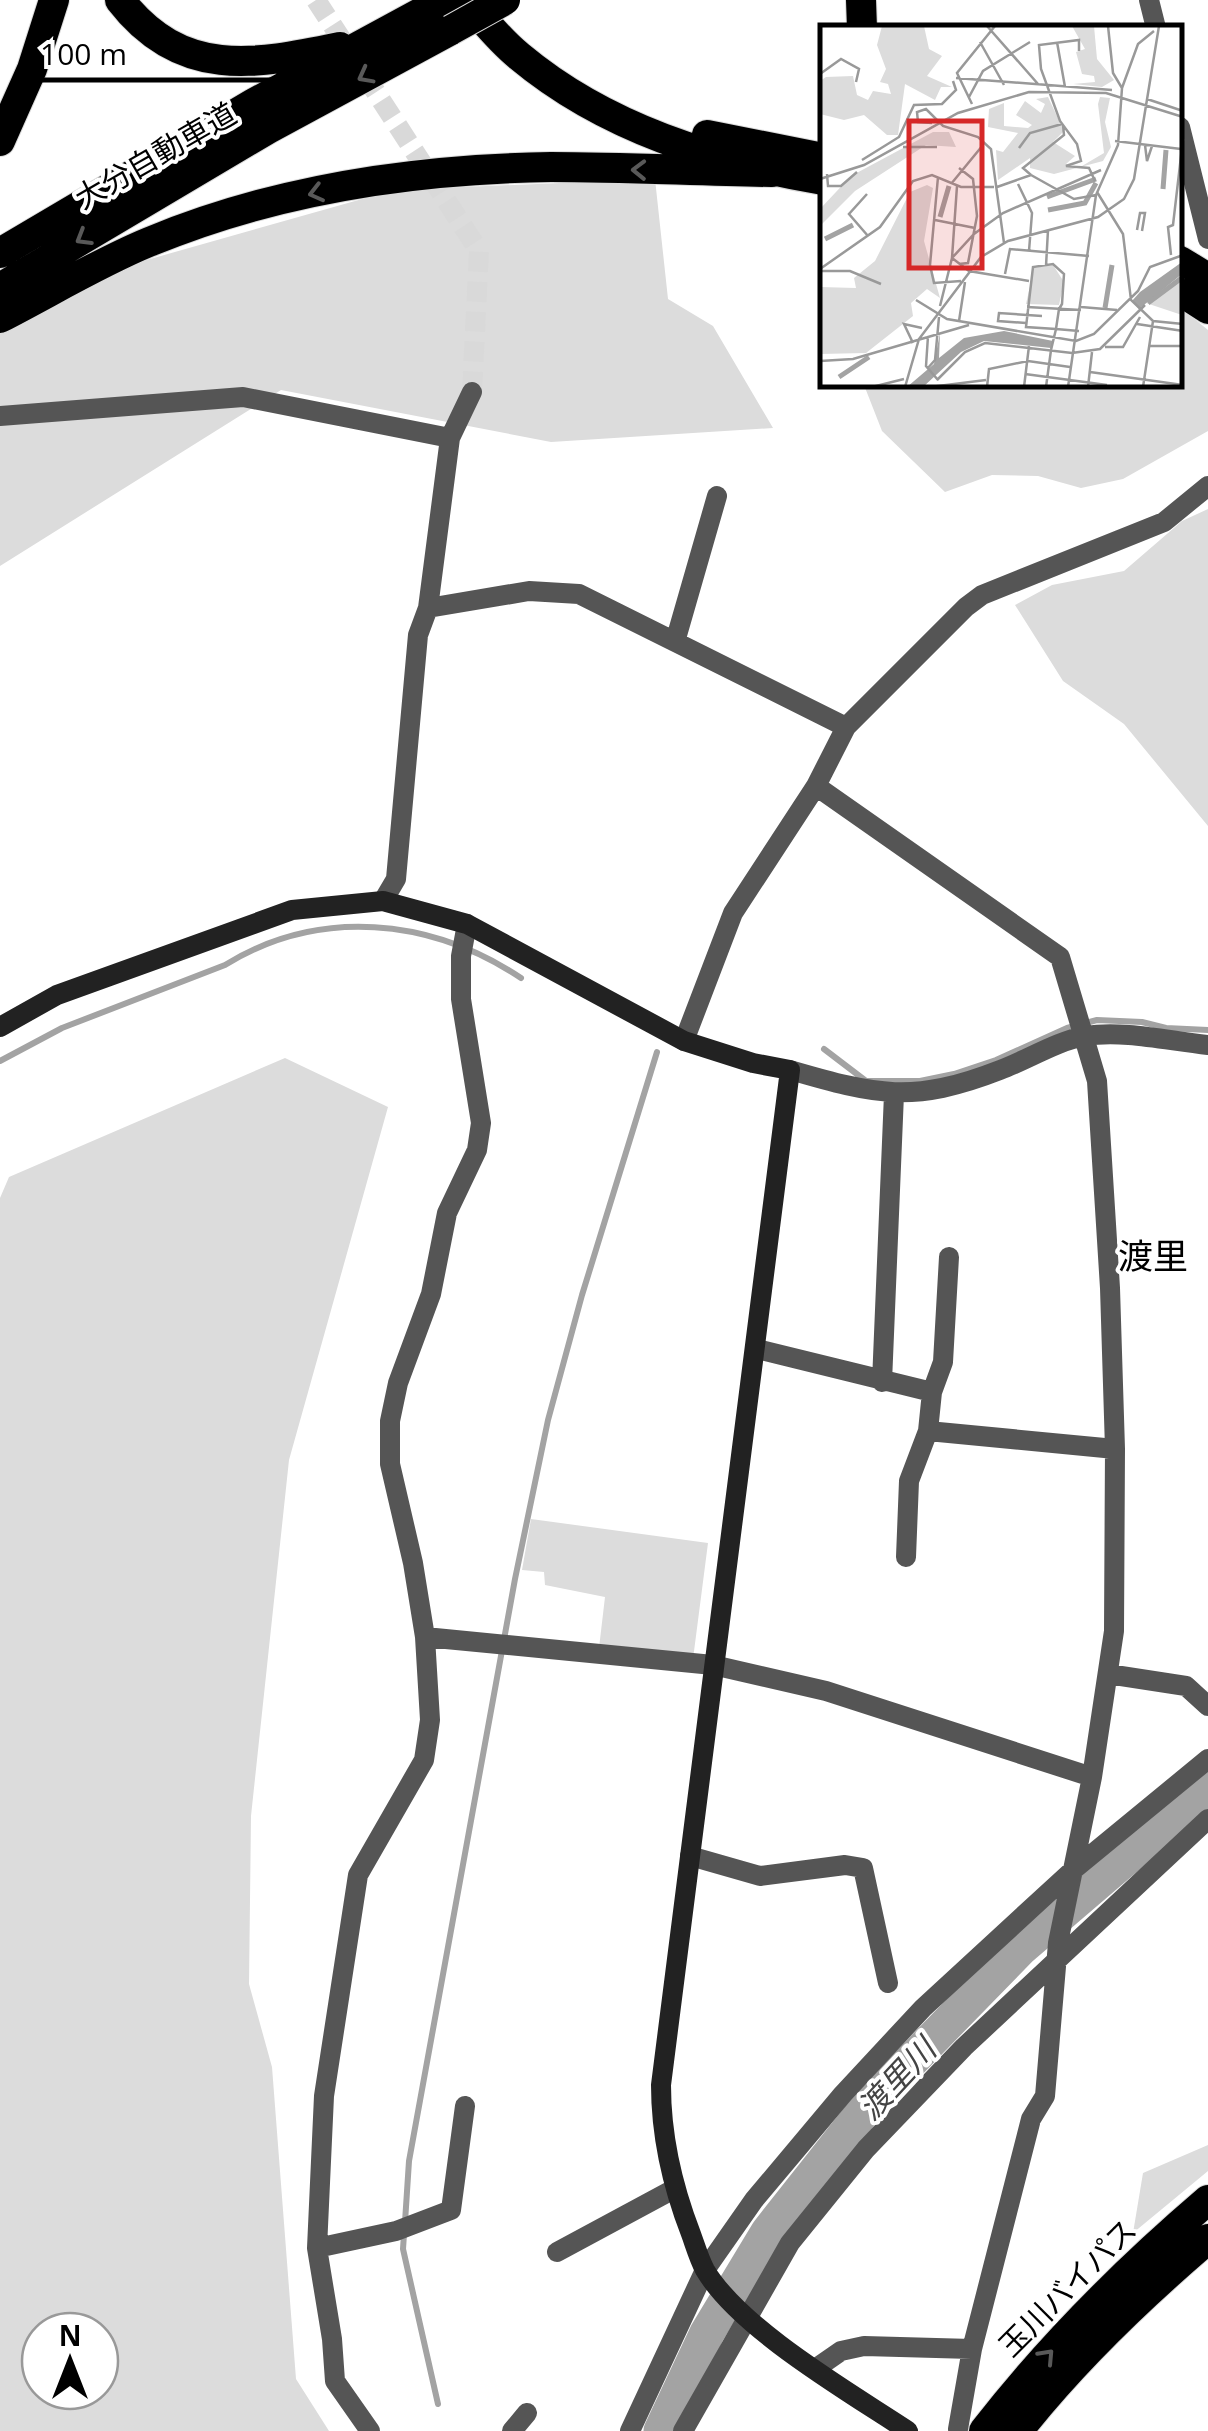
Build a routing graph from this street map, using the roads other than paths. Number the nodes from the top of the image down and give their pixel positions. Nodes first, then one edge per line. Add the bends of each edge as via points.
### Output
1 (54, 0) edge
2 (120, 0) edge
3 (466, 0) edge
4 (485, 0) edge
5 (505, 0) edge
6 (861, 0) edge
7 (1149, 0) edge
8 (441, 13) edge
9 (862, 25) edge
10 (1155, 25) edge
11 (375, 40) junction
12 (1183, 139) edge
13 (0, 141) edge
14 (820, 157) edge
15 (772, 172) junction
16 (820, 180) edge
17 (1208, 239) edge
18 (0, 253) edge
19 (1183, 263) edge
20 (1208, 278) edge
21 (0, 288) edge
22 (1183, 293) edge
23 (1208, 308) edge
24 (0, 318) edge
25 (472, 392) tunnel mouth
26 (0, 416) edge
27 (450, 438) junction
28 (1208, 486) edge
29 (718, 496) dead end
30 (428, 608) junction
31 (675, 642) junction
32 (846, 727) junction
33 (816, 786) junction
34 (383, 901) junction
35 (464, 938) junction
36 (0, 1027) edge
37 (1080, 1028) junction
38 (684, 1041) junction
39 (1208, 1045) edge
40 (790, 1070) junction
41 (894, 1094) junction
42 (949, 1257) dead end
43 (756, 1348) junction
44 (882, 1382) junction
45 (932, 1392) junction
46 (928, 1431) junction
47 (1115, 1449) junction
48 (906, 1557) dead end
49 (425, 1637) junction
50 (713, 1665) junction
51 (1108, 1674) junction
52 (1208, 1706) edge
53 (1208, 1759) edge
54 (1092, 1776) junction
55 (1208, 1819) edge
56 (690, 1856) junction
57 (1072, 1870) junction
58 (1058, 1950) junction
59 (888, 1983) dead end
60 (465, 2106) dead end
61 (674, 2189) junction
62 (1208, 2200) edge
63 (1208, 2239) edge
64 (317, 2248) junction
65 (556, 2252) dead end
66 (705, 2270) junction
67 (746, 2317) junction
68 (972, 2349) junction
69 (815, 2369) junction
70 (527, 2413) dead end
71 (971, 2430) edge
72 (370, 2431) edge
73 (512, 2431) edge
74 (630, 2431) edge
75 (683, 2431) edge
76 (908, 2431) edge
77 (1018, 2431) edge

1 - 13 highway
2 - 11 highway via 162,40 223,62 266,62
3 - 15 highway via 519,57 562,87 652,135
4 - 14 highway via 542,52 647,115 698,133
5 - 8 highway, 大分自動車道, bridge
6 - 9 highway
7 - 10 street
8 - 11 highway, 大分自動車道
8 -> 21 highway, 大分自動車道 via 268,129
11 - 18 highway, 大分自動車道
12 - 17 street
15 - 16 highway
15 -> 24 highway via 551,167 336,188 148,242
19 - 20 highway
22 - 23 highway
25 - 27 street
26 - 27 street via 243,397
27 - 30 street
28 - 32 street via 1164,522 982,595
29 - 31 street
30 - 31 street via 528,591 579,594
30 - 34 street via 418,635 396,878
31 - 32 street
32 - 33 street
33 - 37 street via 1060,957
33 - 38 street via 733,912
34 - 35 street
34 - 36 street via 292,910 57,995
35 - 38 street
35 - 49 street via 461,999 481,1123 477,1150 447,1213 431,1294 390,1421 390,1464
37 - 39 street
37 - 41 street via 996,1072 928,1092
37 - 47 street via 1097,1081
38 - 40 street
40 - 41 street
40 - 43 street
41 - 44 street
42 - 45 street via 944,1362
43 - 44 street
43 - 50 street
44 - 45 street
45 - 46 street
46 - 47 street
46 - 48 street via 909,1482
47 - 51 street
49 - 50 street
49 - 64 street via 430,1720 424,1760 358,1876 324,2096
50 - 54 street via 826,1692
50 - 56 street
51 - 52 street via 1186,1686
51 - 54 street
53 - 57 street
54 - 57 street
55 - 58 street
56 - 59 street via 760,1876 863,1868
56 - 61 street via 661,2085
57 - 58 street
57 - 66 street via 856,2080 754,2200
58 - 67 street via 866,2149 790,2243
58 - 68 street via 1044,2096 1031,2119
60 - 64 street via 452,2210
61 - 65 street
61 - 66 street
71 -> 62 highway, 玉川バイパス
63 - 77 highway, 玉川バイパス via 1096,2344
64 - 72 street via 335,2381
66 - 67 street
66 - 74 street
67 - 69 street
67 - 75 street
68 - 69 street via 864,2346 841,2351
68 - 71 street
69 - 76 street
70 - 73 street

